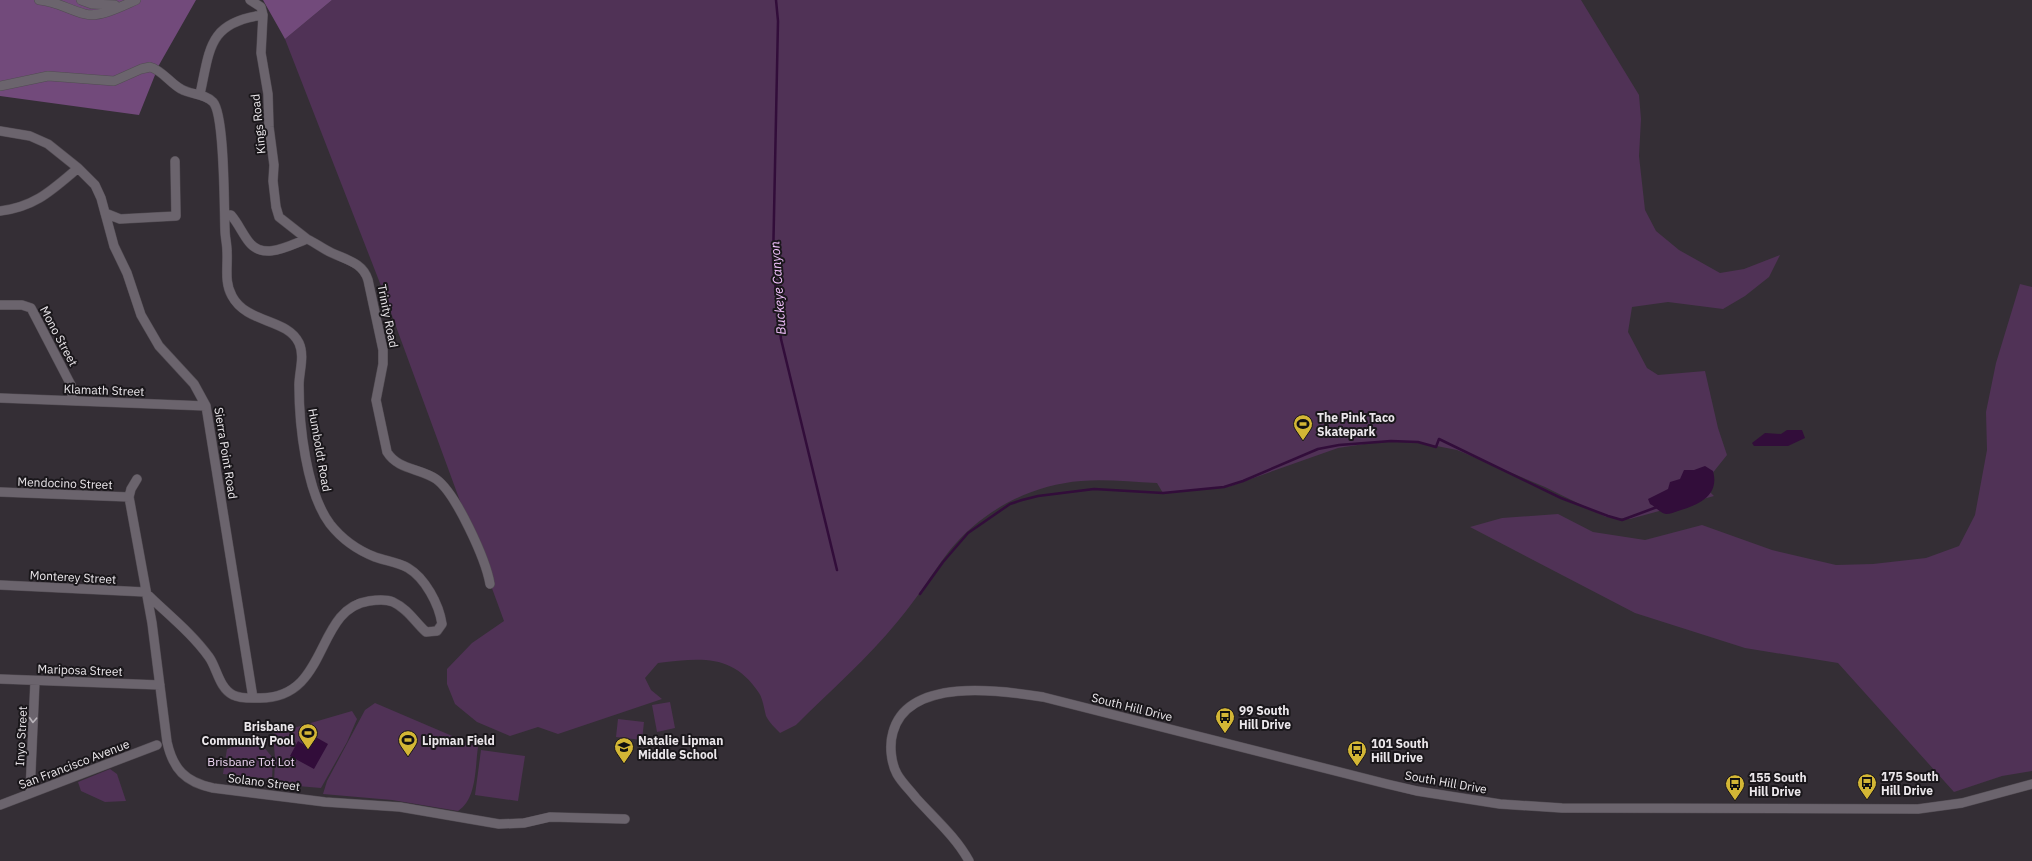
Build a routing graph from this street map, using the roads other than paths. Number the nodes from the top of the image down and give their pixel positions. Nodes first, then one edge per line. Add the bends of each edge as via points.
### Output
1 (39, 0) edge
2 (81, 0) edge
3 (136, 0) edge
4 (250, 0) edge
5 (126, 4) junction
6 (263, 15) junction
7 (0, 86) edge
8 (200, 94) junction
9 (0, 131) edge
10 (175, 161) dead end
11 (78, 168) junction
12 (0, 211) edge
13 (105, 213) junction
14 (225, 215) junction
15 (120, 219) junction
16 (110, 233) junction
17 (307, 238) junction
18 (0, 305) edge
19 (0, 398) edge
20 (73, 401) junction
21 (206, 406) junction
22 (137, 479) dead end
23 (0, 492) edge
24 (130, 497) junction
25 (490, 584) dead end
26 (0, 586) edge
27 (146, 592) junction
28 (167, 613) junction
29 (152, 623) junction
30 (0, 679) edge
31 (35, 681) junction
32 (160, 685) junction
33 (253, 698) junction
34 (157, 745) dead end
35 (2032, 784) edge
36 (30, 793) junction
37 (0, 805) edge
38 (625, 819) dead end
39 (969, 861) edge

1 - 5 street via 51,1 86,14 100,13
2 - 5 street via 92,4
3 - 5 street
4 - 6 street via 260,7
6 - 8 street via 236,22 215,37
6 - 17 street, Kings Road via 261,53 268,94 276,207 279,217
7 - 8 street, Humboldt Road via 48,76 114,81 150,67 181,89
8 - 14 street, Humboldt Road via 214,102 218,118
9 - 11 street, Sierra Point Road via 42,141
10 - 15 street via 176,216
11 - 12 street via 33,203
11 - 13 street, Sierra Point Road via 95,185
13 - 15 street
13 - 16 street, Sierra Point Road
14 - 17 street via 231,215 250,243 262,251 274,251
14 - 33 street, Humboldt Road via 226,274 233,299 245,312 285,329 295,337 300,347 300,397 304,443 312,490 321,510 330,524 350,543 373,556 404,566 417,575 429,592 442,624 437,631 426,632 410,614 393,602 373,600 357,604 340,616 313,667 301,682 279,695
15 - 16 street
16 - 21 street, Sierra Point Road via 146,323 159,346 194,384
17 - 25 street, Trinity Road via 357,264 367,276 383,350 376,400 387,452 400,465 430,476 444,486 480,553
18 - 20 street, Mono Street via 29,306 71,385
19 - 20 street, Klamath Street
20 - 21 street, Klamath Street
21 - 33 street, Sierra Point Road
22 - 24 street
23 - 24 street, Mendocino Street
24 - 27 street, Solano Street
26 - 27 street, Monterey Street
27 - 28 street, Humboldt Road
27 - 29 street, Solano Street
28 - 29 street via 160,614
28 - 33 street, Humboldt Road via 204,650 229,692 240,697
29 - 32 street, Solano Street
30 - 31 street, Mariposa Street
31 - 32 street, Mariposa Street
31 -> 36 street, Inyo Street
32 - 38 street, Solano Street via 162,714 171,758 188,779 202,786 325,802 400,807 499,824 524,824 550,817
34 - 36 street, San Francisco Avenue
35 - 39 street, South Hill Drive via 1962,803 1918,809 1594,809 1500,804 1395,785 1043,697 1001,691 938,694 917,702 900,716 892,736 893,762 902,781 956,842
36 - 37 street, San Francisco Avenue

